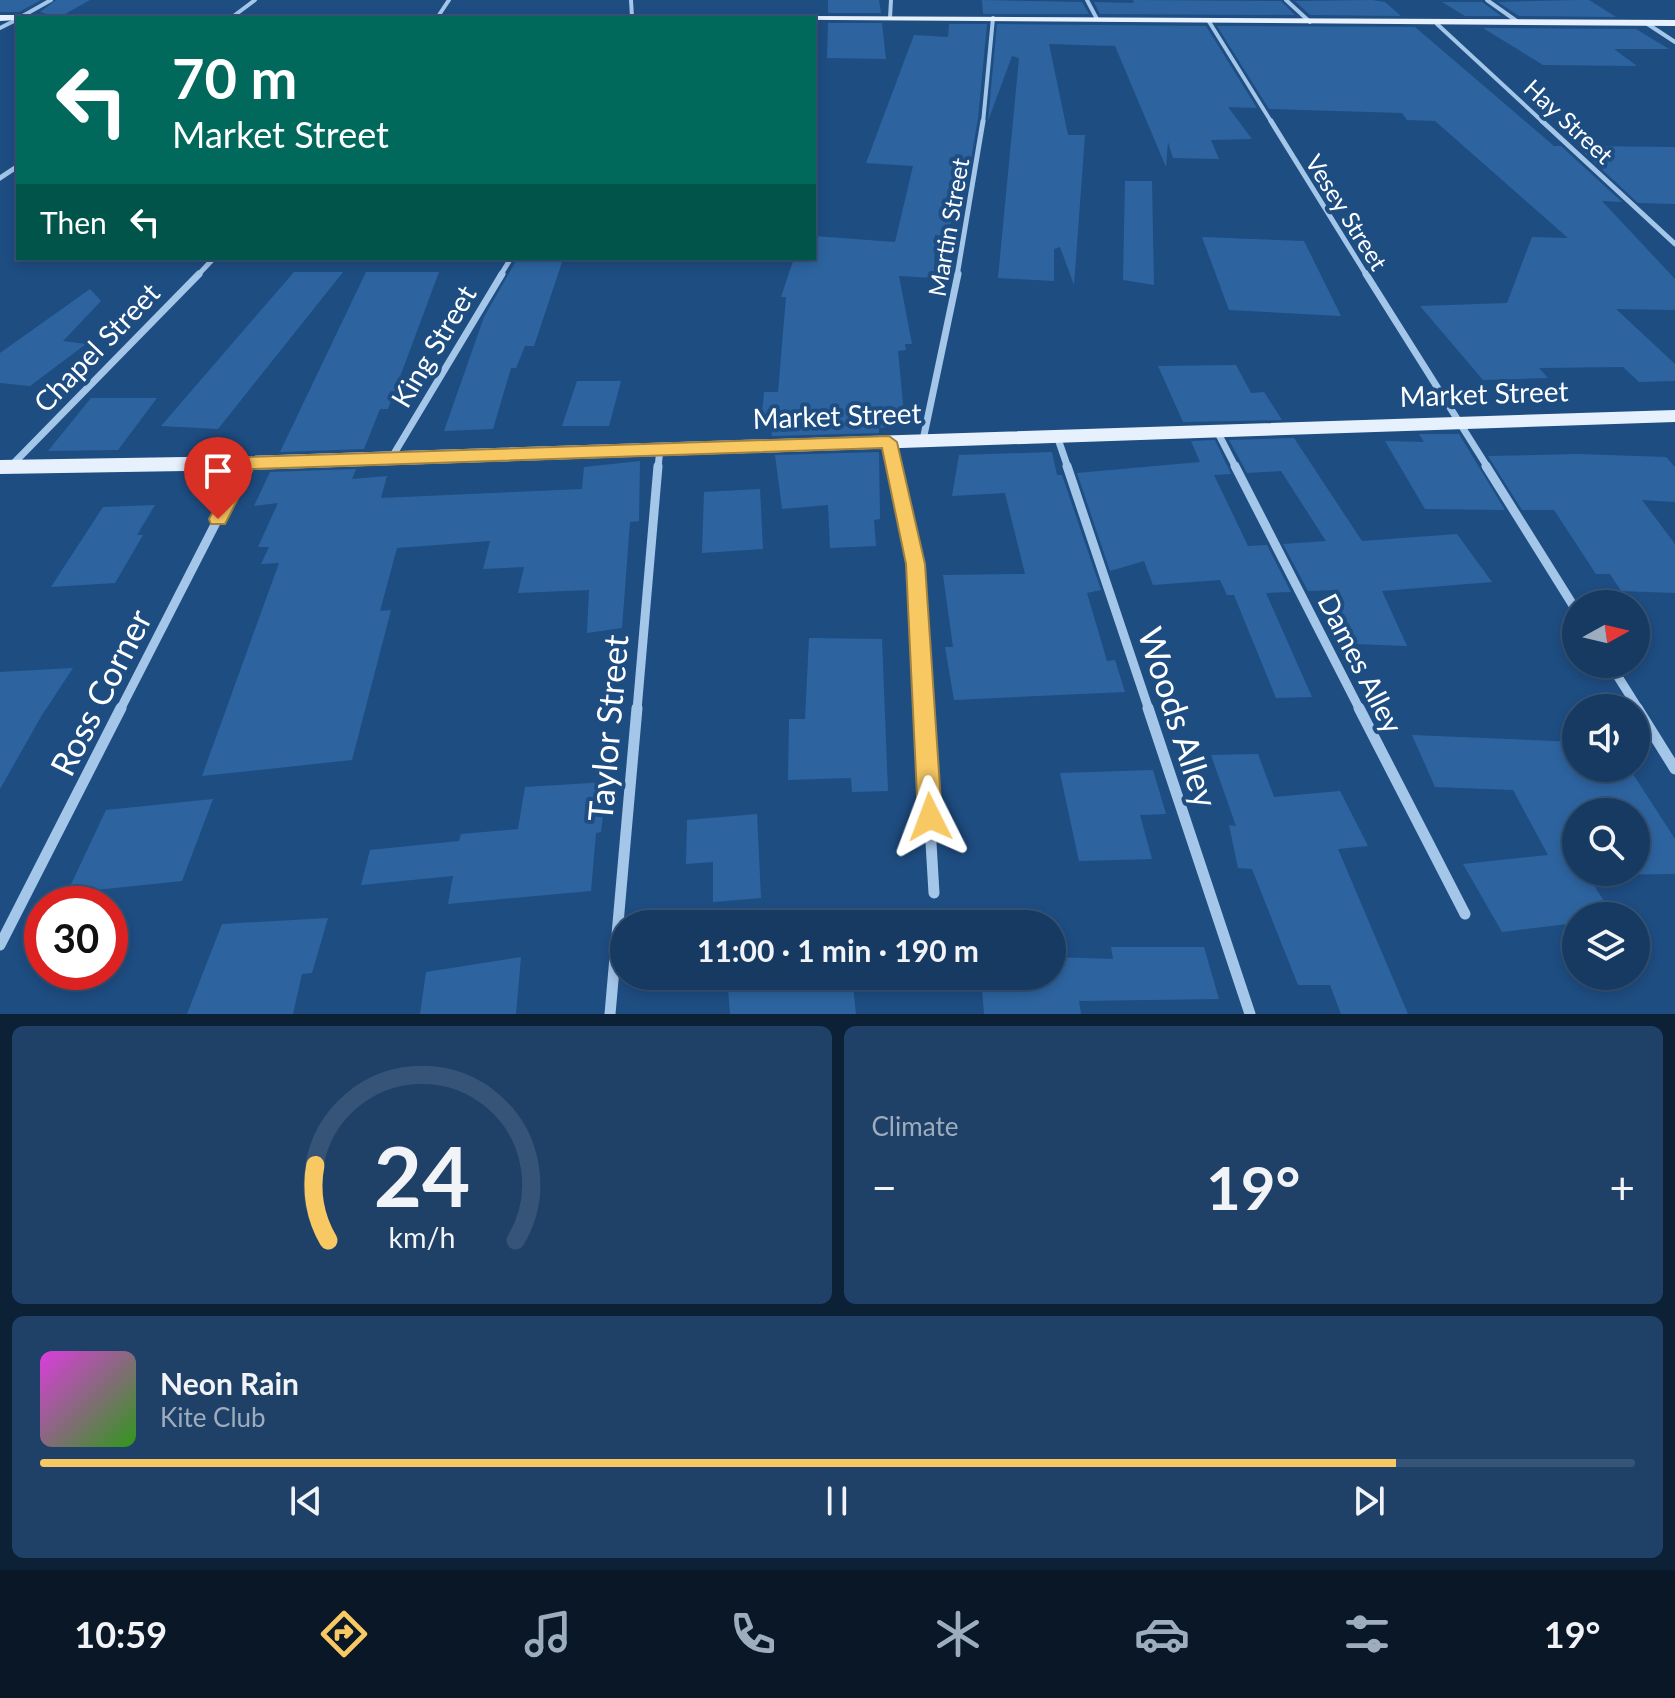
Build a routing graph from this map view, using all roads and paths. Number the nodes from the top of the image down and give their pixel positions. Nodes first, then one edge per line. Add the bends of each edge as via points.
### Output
1 (51, 0) edge
2 (255, 0) edge
3 (891, 0) edge
4 (1087, 0) edge
5 (1286, 0) edge
6 (1487, 0) edge
7 (23, 16) edge
8 (234, 16) edge
9 (816, 18) edge
10 (890, 18) junction
11 (993, 18) junction
12 (1097, 19) junction
13 (1208, 20) junction
14 (1310, 22) junction
15 (1518, 22) junction
16 (1646, 23) junction
17 (1675, 23) edge
18 (1437, 24) junction
19 (1675, 42) edge
20 (1675, 244) edge
21 (212, 260) edge
22 (510, 260) edge
23 (1675, 416) edge
24 (1458, 420) junction
25 (1218, 433) junction
26 (1057, 436) junction
27 (923, 440) junction
28 (889, 442) junction
29 (660, 448) junction
30 (392, 457) junction
31 (247, 463) junction
32 (5, 467) edge
33 (1564, 590) edge
34 (1619, 678) edge
35 (1675, 769) edge
36 (934, 893) dead end
37 (1465, 914) dead end
38 (0, 945) edge
39 (610, 1014) edge
40 (1250, 1014) edge

1 - 7 street
2 - 8 street
3 - 10 street
4 - 12 street
5 - 14 street
6 - 15 street
9 - 10 main road
10 - 11 main road
11 - 12 main road
11 - 27 street, Martin Street via 989,92 970,220
12 - 13 main road
13 - 14 main road
13 - 24 street, Vesey Street
14 - 18 main road
15 - 16 main road
15 - 18 main road
16 - 17 main road
16 - 19 street
18 - 20 street, Hay Street
21 - 32 street, Chapel Street
22 - 30 street, King Street
23 - 24 main road, Market Street
24 - 25 main road, Market Street
24 - 33 street, Vesey Street
25 - 26 main road, Market Street
25 - 37 street, Dames Alley
26 - 27 main road, Market Street
26 - 40 street, Woods Alley
27 - 28 main road, Market Street
28 - 29 main road, Market Street
28 - 36 street via 915,564
29 - 30 main road, Market Street
29 - 39 street, Taylor Street
30 - 31 main road, Market Street
31 - 32 main road, Market Street
31 - 38 street, Ross Corner
34 - 35 street

